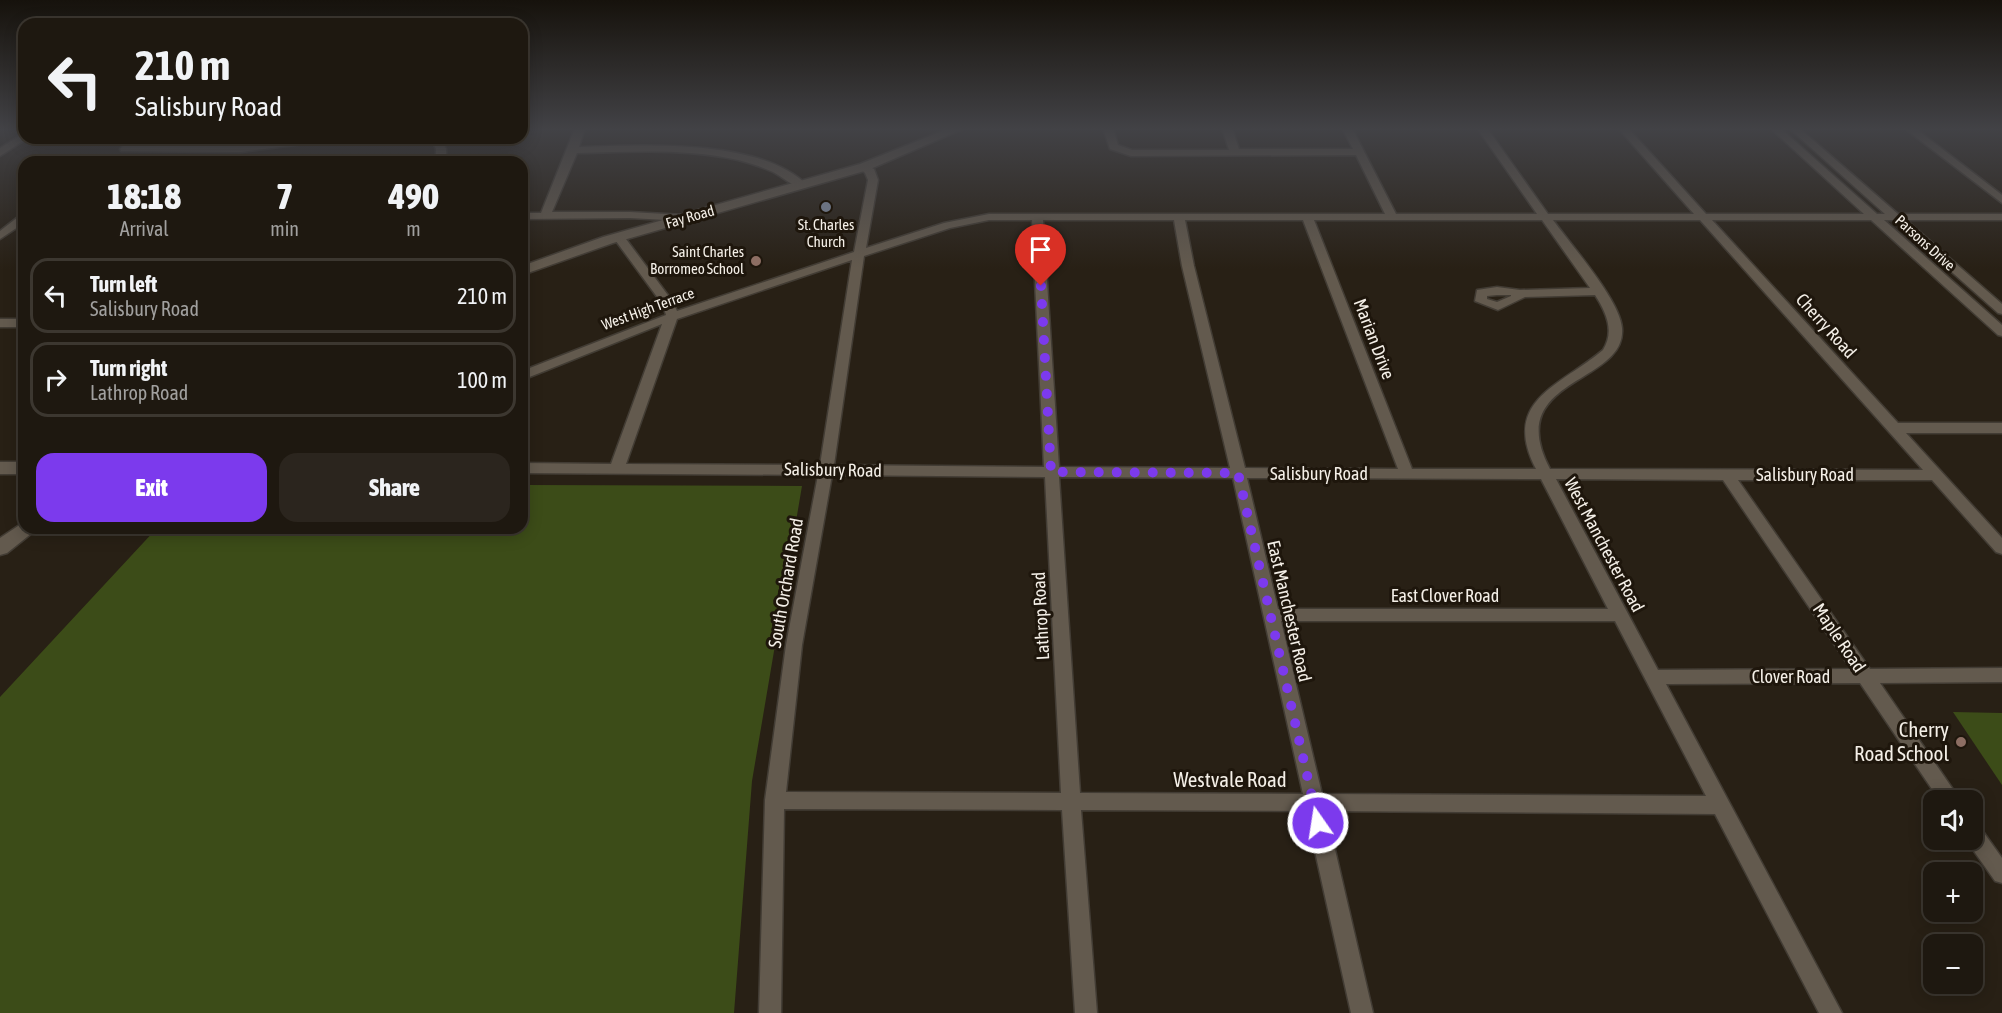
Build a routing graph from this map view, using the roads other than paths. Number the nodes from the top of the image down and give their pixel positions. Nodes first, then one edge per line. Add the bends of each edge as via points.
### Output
1 (562, 175) edge
2 (788, 175) edge
3 (836, 175) edge
4 (871, 175) edge
5 (1371, 175) edge
6 (1516, 175) edge
7 (1666, 175) edge
8 (1828, 175) edge
9 (1848, 175) edge
10 (1970, 175) edge
11 (802, 185) junction
12 (2002, 200) edge
13 (545, 215) junction
14 (528, 216) edge
15 (1037, 217) junction
16 (1179, 217) junction
17 (1546, 217) junction
18 (1704, 217) junction
19 (1874, 217) junction
20 (1896, 217) junction
21 (2002, 217) edge
22 (684, 218) junction
23 (1308, 218) junction
24 (1393, 218) junction
25 (0, 219) edge
26 (18, 219) edge
27 (18, 223) edge
28 (0, 236) edge
29 (619, 237) junction
30 (859, 254) junction
31 (528, 269) edge
32 (1598, 291) junction
33 (1520, 294) dead end
34 (1990, 300) junction
35 (1967, 301) junction
36 (2002, 310) edge
37 (672, 315) junction
38 (0, 323) edge
39 (18, 323) edge
40 (2002, 332) edge
41 (528, 373) edge
42 (1893, 428) junction
43 (2002, 428) edge
44 (0, 468) edge
45 (18, 468) edge
46 (528, 468) edge
47 (617, 468) junction
48 (826, 470) junction
49 (1051, 472) junction
50 (1238, 473) junction
51 (1407, 474) junction
52 (1544, 475) junction
53 (1727, 475) junction
54 (1936, 475) junction
55 (18, 534) edge
56 (0, 548) edge
57 (2002, 548) edge
58 (1270, 615) junction
59 (1620, 615) junction
60 (2002, 675) edge
61 (1653, 677) junction
62 (1865, 677) junction
63 (1943, 790) edge
64 (775, 800) junction
65 (1071, 801) junction
66 (1314, 802) junction
67 (1721, 805) junction
68 (1983, 847) edge
69 (2002, 874) edge
70 (770, 1013) edge
71 (1086, 1013) edge
72 (1362, 1013) edge
73 (1831, 1013) edge

1 - 13 street
2 - 11 street
3 - 11 street, Fay Road
4 - 30 street, South Orchard Road
5 - 24 street
6 - 17 street, West Manchester Road
7 - 18 street, Cherry Road
8 - 19 street, Parsons Drive
9 - 20 street, Parsons Drive
10 - 12 street
11 - 22 street, Fay Road
13 - 14 street
13 - 22 street
15 - 16 street, West High Terrace
15 - 30 street, West High Terrace via 970,219
15 - 49 street, Lathrop Road
16 - 23 street, West High Terrace
16 - 50 street, East Manchester Road
17 - 18 street, West High Terrace
17 - 24 street, West High Terrace
17 - 32 street, West Manchester Road
18 - 19 street, West High Terrace
18 - 42 street, Cherry Road
19 - 20 street, West High Terrace
19 - 35 street, Parsons Drive
20 - 21 street, West High Terrace
20 - 34 street, Parsons Drive
22 - 29 street, Fay Road
23 - 24 street, West High Terrace
23 - 51 street, Marian Drive
25 - 26 street
27 - 28 street
29 - 31 street, Fay Road
29 - 37 street via 669,305
30 - 37 street, West High Terrace
30 - 48 street, South Orchard Road
32 - 33 street
32 - 52 street, West Manchester Road via 1616,328 1616,339 1598,362 1555,387 1541,401 1533,434
34 - 35 street
34 - 36 street, Parsons Drive
35 - 40 street, Parsons Drive
37 - 41 street, West High Terrace
37 - 47 street
38 - 39 street
42 - 43 street
42 - 54 street, Cherry Road
44 - 45 street
46 - 47 street, Salisbury Road
47 - 48 street, Salisbury Road
48 - 49 street, Salisbury Road
48 - 64 street, South Orchard Road via 794,645
49 - 50 street, Salisbury Road
49 - 65 street, Lathrop Road
50 - 51 street, Salisbury Road
50 - 58 street, East Manchester Road
51 - 52 street, Salisbury Road
52 - 53 street, Salisbury Road
52 - 59 street, West Manchester Road
53 - 54 street, Salisbury Road
53 - 62 street, Maple Road
54 - 57 street, Cherry Road
55 - 56 street
58 - 59 street, East Clover Road
58 - 66 street, East Manchester Road
59 - 61 street, West Manchester Road
60 - 62 street, Clover Road
61 - 62 street, Clover Road
61 - 67 street, West Manchester Road
62 - 63 street, Maple Road
64 - 65 street, Westvale Road
64 - 70 street, South Orchard Road
65 - 66 street, Westvale Road
65 - 71 street, Lathrop Road
66 - 67 street, Westvale Road
66 - 72 street, East Manchester Road
67 - 73 street, West Manchester Road
68 - 69 street

